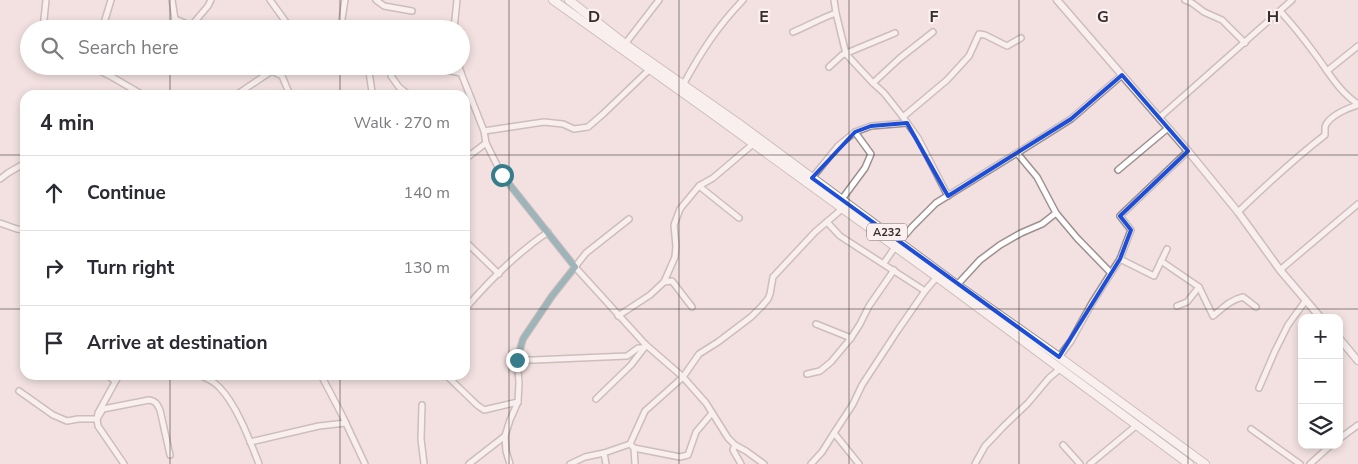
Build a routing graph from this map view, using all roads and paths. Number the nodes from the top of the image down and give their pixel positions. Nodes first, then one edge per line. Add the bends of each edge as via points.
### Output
1 (46, 0) edge
2 (110, 0) edge
3 (172, 0) edge
4 (210, 0) edge
5 (270, 0) edge
6 (345, 0) edge
7 (376, 0) edge
8 (457, 0) edge
9 (553, 0) edge
10 (569, 0) edge
11 (659, 0) edge
12 (743, 0) edge
13 (834, 0) edge
14 (1057, 0) edge
15 (1186, 0) edge
16 (1292, 0) edge
17 (1194, 2) edge
18 (1280, 11) junction
19 (412, 12) dead end
20 (836, 13) junction
21 (175, 18) joint
22 (44, 20) edge
23 (105, 20) edge
24 (179, 20) edge
25 (197, 20) edge
26 (284, 20) edge
27 (342, 20) edge
28 (455, 20) edge
29 (793, 32) dead end
30 (933, 32) dead end
31 (895, 33) dead end
32 (1021, 38) dead end
33 (1245, 43) junction
34 (625, 44) junction
35 (1358, 46) edge
36 (846, 54) junction
37 (829, 67) dead end
38 (650, 69) junction
39 (1327, 71) junction
40 (108, 75) edge
41 (261, 75) edge
42 (280, 75) edge
43 (369, 75) edge
44 (392, 75) edge
45 (462, 75) edge
46 (1122, 75) junction
47 (873, 83) junction
48 (683, 85) junction
49 (134, 90) edge
50 (242, 90) edge
51 (288, 90) edge
52 (372, 90) edge
53 (403, 90) edge
54 (468, 90) edge
55 (470, 96) edge
56 (1358, 105) edge
57 (903, 117) junction
58 (1159, 118) junction
59 (907, 124) junction
60 (1168, 128) junction
61 (484, 132) junction
62 (855, 132) junction
63 (486, 143) junction
64 (753, 144) junction
65 (1188, 151) junction
66 (1017, 153) junction
67 (470, 155) edge
68 (20, 166) edge
69 (1118, 170) dead end
70 (812, 178) junction
71 (0, 179) edge
72 (699, 186) junction
73 (948, 196) junction
74 (842, 199) junction
75 (1358, 204) edge
76 (842, 209) junction
77 (1238, 212) junction
78 (1056, 213) junction
79 (739, 218) dead end
80 (629, 219) dead end
81 (827, 222) junction
82 (0, 223) edge
83 (20, 229) edge
84 (548, 232) junction
85 (897, 244) junction
86 (470, 246) edge
87 (1167, 249) dead end
88 (1120, 259) junction
89 (1160, 261) junction
90 (884, 263) junction
91 (575, 267) junction
92 (894, 270) junction
93 (1280, 270) junction
94 (1112, 273) junction
95 (498, 274) junction
96 (937, 277) junction
97 (664, 282) junction
98 (957, 285) junction
99 (1199, 287) junction
100 (925, 291) junction
101 (1306, 300) junction
102 (470, 303) edge
103 (692, 306) dead end
104 (1177, 306) dead end
105 (1256, 307) dead end
106 (1318, 314) edge
107 (618, 316) junction
108 (816, 324) dead end
109 (851, 338) junction
110 (1343, 343) edge
111 (645, 346) junction
112 (1059, 357) junction
113 (517, 360) junction
114 (1358, 361) edge
115 (1061, 368) junction
116 (807, 374) dead end
117 (682, 377) junction
118 (209, 380) edge
119 (324, 380) edge
120 (451, 380) edge
121 (115, 381) edge
122 (1259, 388) dead end
123 (19, 391) dead end
124 (596, 399) dead end
125 (518, 402) junction
126 (422, 406) dead end
127 (712, 413) junction
128 (97, 420) junction
129 (346, 423) junction
130 (1137, 425) junction
131 (1358, 425) edge
132 (1251, 429) dead end
133 (834, 433) junction
134 (505, 436) junction
135 (1343, 436) edge
136 (250, 442) junction
137 (735, 445) junction
138 (1063, 445) dead end
139 (632, 446) junction
140 (1182, 447) junction
141 (1327, 449) edge
142 (604, 453) junction
143 (1174, 454) junction
144 (170, 455) dead end
145 (123, 464) edge
146 (259, 464) edge
147 (364, 464) edge
148 (424, 464) edge
149 (469, 464) edge
150 (510, 464) edge
151 (570, 464) edge
152 (606, 464) edge
153 (635, 464) edge
154 (741, 464) edge
155 (764, 464) edge
156 (811, 464) edge
157 (859, 464) edge
158 (975, 464) edge
159 (1080, 464) edge
160 (1090, 464) edge
161 (1189, 464) edge
162 (1205, 464) edge
163 (1300, 464) edge
164 (1310, 464) edge

1 - 22 street
2 - 23 street
3 - 21 street
4 - 25 street
5 - 26 street
6 - 27 street
7 - 19 street via 384,6
8 - 28 street
9 - 38 highway, A232
10 - 34 highway, A232
11 - 34 street
12 - 48 street via 715,32
13 - 20 street
14 - 46 street
15 - 17 street
16 - 18 street
17 - 33 street via 1204,12 1222,20
18 - 33 street
18 - 39 street
20 - 29 street
20 - 36 street
21 - 24 street
30 - 47 street
31 - 36 street
32 - 57 street via 1007,46 979,34 968,56 947,80
33 - 58 street
34 - 48 highway, A232
35 - 39 street
36 - 37 street
36 - 47 street
38 - 61 street via 588,126 574,129 544,122
38 - 64 highway, A232
39 - 56 street
40 - 49 street
41 - 50 street
42 - 51 street
43 - 52 street
44 - 53 street
45 - 54 street
46 - 58 street
46 - 66 street via 1071,119
47 - 57 street
48 - 70 highway, A232
55 - 61 street
56 - 77 street via 1347,108 1329,121 1325,135
57 - 59 street
58 - 60 street
59 - 62 street via 871,126
59 - 73 street via 918,138
60 - 65 street
60 - 69 street
61 - 63 street
62 - 70 street via 838,146
62 - 74 street via 871,154 865,168
63 - 67 street
63 - 84 street via 502,175
64 - 72 street
64 - 76 highway, A232
65 - 77 street
65 - 88 street via 1120,216 1131,230
66 - 73 street
66 - 78 street via 1037,177
68 - 71 street
70 - 74 highway, A232
72 - 79 street
72 - 97 street via 680,209 674,225 675,257
73 - 85 street via 936,203
74 - 85 highway, A232
75 - 93 street
76 - 81 street
76 - 85 highway, A232
77 - 93 street
78 - 94 street
78 - 98 street via 1042,224 1000,245 980,260
80 - 91 street via 586,253
81 - 90 street via 840,236
81 - 117 street via 773,277 770,294 761,308 699,354
82 - 83 street
84 - 91 street
84 - 95 street
85 - 90 street
85 - 96 highway, A232
85 - 98 highway, A232
86 - 95 street
87 - 89 street
88 - 89 street via 1154,276
88 - 94 street
89 - 99 street
90 - 92 street
91 - 107 street
91 - 113 street via 523,339
92 - 100 street
92 - 109 street
93 - 101 street
94 - 112 street
95 - 102 street
96 - 100 street
96 - 115 highway, A232
97 - 103 street via 672,281
97 - 107 street
98 - 112 highway, A232
99 - 104 street via 1187,302
99 - 105 street via 1213,316 1236,298 1243,297
100 - 133 street
101 - 106 street
101 - 122 street via 1288,325
107 - 111 street
108 - 109 street
109 - 116 street via 831,362 820,371
110 - 114 street
111 - 113 street via 627,356
111 - 117 street
111 - 124 street via 631,365
112 - 140 highway, A232
113 - 125 street
115 - 130 highway, A232
115 - 158 street via 986,446
117 - 127 street
117 - 139 street via 644,411
118 - 136 street via 229,400
119 - 129 street
120 - 125 street via 484,410
121 - 128 street
123 - 128 street via 67,421
125 - 134 street
126 - 148 street
127 - 137 street
127 - 139 street via 696,432 688,455 680,457
128 - 144 street via 103,410 153,400 160,410
128 - 145 street
129 - 136 street
129 - 147 street
130 - 143 highway, A232
130 - 160 street
131 - 135 street
132 - 163 street
133 - 156 street
133 - 157 street
134 - 149 street
134 - 150 street
136 - 146 street
137 - 154 street via 733,450
137 - 155 street
138 - 159 street
139 - 142 street
139 - 153 street
140 - 143 highway
140 - 162 highway, A232
141 - 164 street
142 - 151 street
142 - 152 street
143 - 161 highway, A232

